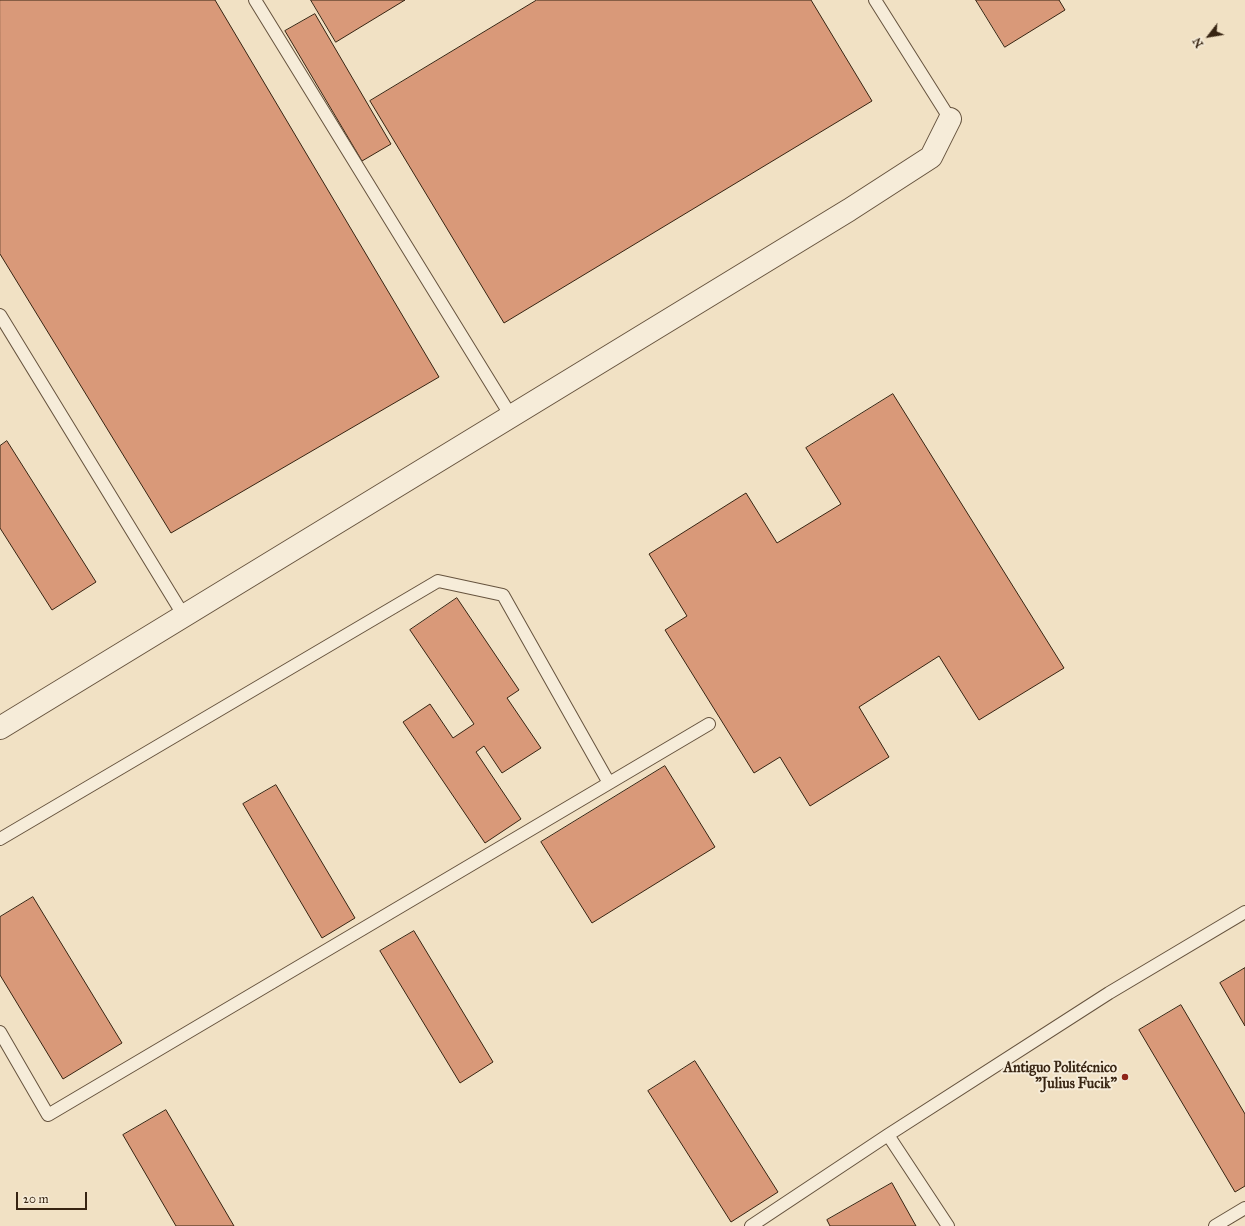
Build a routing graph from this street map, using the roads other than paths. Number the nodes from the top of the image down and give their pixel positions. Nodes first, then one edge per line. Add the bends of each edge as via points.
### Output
1 (255, 0) edge
2 (875, 0) edge
3 (950, 119) joint
4 (0, 315) edge
5 (511, 416) junction
6 (184, 616) junction
7 (709, 724) dead end
8 (0, 728) edge
9 (609, 783) junction
10 (0, 839) edge
11 (1245, 912) edge
12 (0, 1032) edge
13 (888, 1135) junction
14 (1245, 1208) edge
15 (751, 1226) edge
16 (948, 1226) edge
17 (1215, 1226) edge

1 - 5 lane
2 - 3 lane
3 - 5 street via 931,157 849,210
4 - 6 lane
5 - 6 street
6 - 8 street
7 - 9 lane
9 - 10 lane via 504,596 438,581
9 - 12 lane via 48,1115
11 - 13 lane via 1109,993
13 - 15 lane
13 - 16 lane
14 - 17 lane

